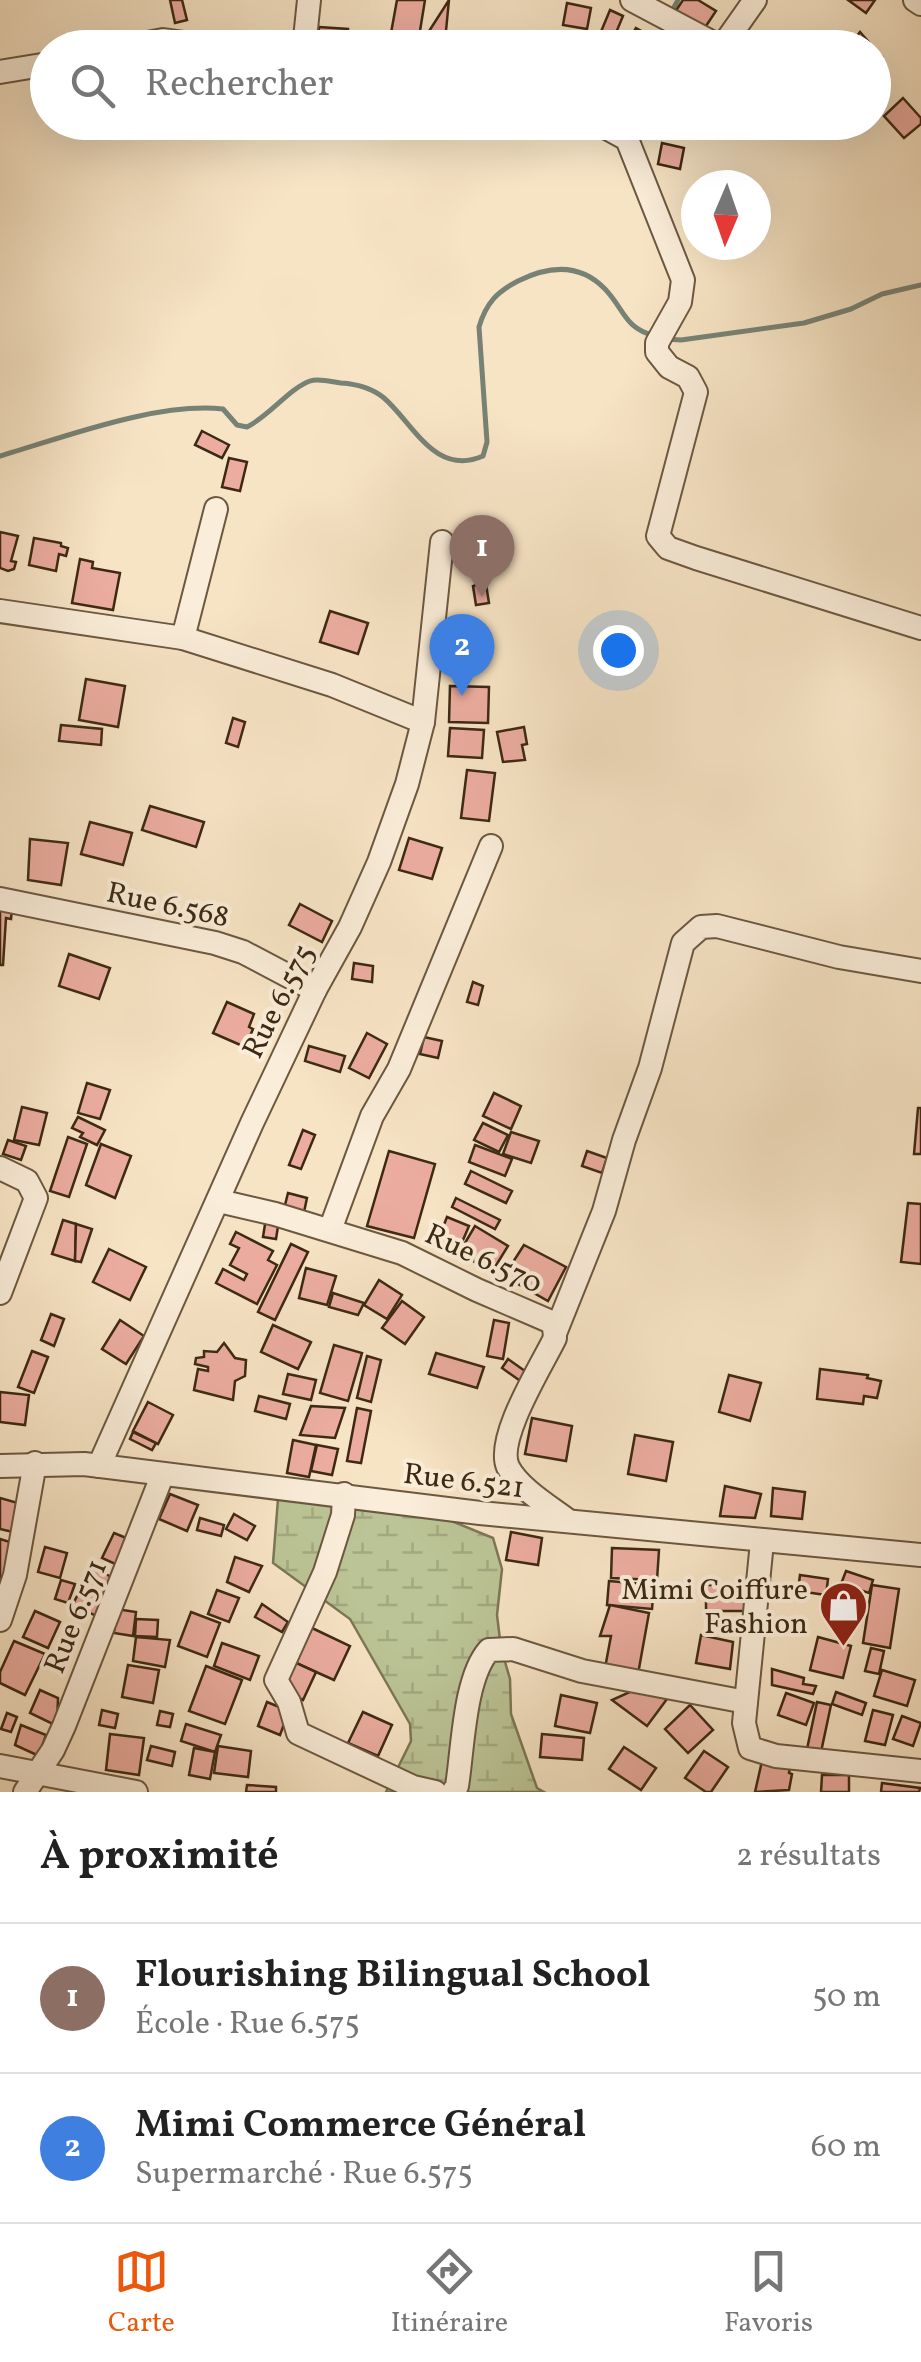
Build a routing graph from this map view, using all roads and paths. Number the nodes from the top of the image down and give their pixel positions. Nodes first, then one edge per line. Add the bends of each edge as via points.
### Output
1 (309, 0) edge
2 (632, 0) edge
3 (755, 0) edge
4 (306, 30) edge
5 (689, 30) edge
6 (734, 30) edge
7 (30, 67) edge
8 (0, 72) edge
9 (627, 140) edge
10 (216, 509) dead end
11 (442, 542) dead end
12 (0, 611) edge
13 (921, 628) edge
14 (183, 638) junction
15 (423, 722) junction
16 (491, 846) dead end
17 (0, 899) edge
18 (921, 971) edge
19 (315, 990) junction
20 (0, 1168) edge
21 (219, 1201) junction
22 (330, 1230) junction
23 (0, 1293) edge
24 (556, 1332) junction
25 (35, 1463) junction
26 (0, 1466) edge
27 (99, 1466) junction
28 (162, 1476) junction
29 (344, 1494) junction
30 (568, 1521) junction
31 (762, 1542) junction
32 (921, 1555) edge
33 (0, 1620) edge
34 (746, 1702) junction
35 (0, 1766) edge
36 (921, 1772) edge
37 (31, 1784) edge
38 (136, 1792) edge
39 (435, 1792) edge
40 (453, 1792) edge

1 - 4 street
2 - 5 street
3 - 6 street
7 - 8 street
9 - 13 street via 682,280 680,302 657,352 688,376 696,392 658,536 668,548 696,558
10 - 14 street
11 - 15 street, Rue 6.575
12 - 14 street
14 - 15 street
15 - 19 street, Rue 6.575 via 378,862
16 - 22 street via 410,1044 372,1116
17 - 19 street, Rue 6.568 via 244,952
18 - 24 street via 717,926 691,934 604,1211
19 - 21 street, Rue 6.575
20 - 23 street via 27,1181 36,1198
21 - 22 street, Rue 6.570
21 - 27 street, Rue 6.575
22 - 24 street, Rue 6.570 via 402,1253 548,1320
24 - 30 street, Rue 6.570 via 505,1450 518,1480
25 - 26 street, Rue 6.521
25 - 27 street, Rue 6.521
25 - 33 street via 16,1575
27 - 28 street, Rue 6.521
28 - 29 street, Rue 6.521
28 - 37 street, Rue 6.571 via 64,1726
29 - 30 street, Rue 6.521
29 - 39 street via 337,1538 276,1680 298,1733
30 - 31 street, Rue 6.521
31 - 32 street, Rue 6.521
31 - 34 street
34 - 36 street via 746,1742 758,1752
34 - 40 street via 582,1671 513,1648 489,1650 470,1696
35 - 37 street
37 - 38 street

